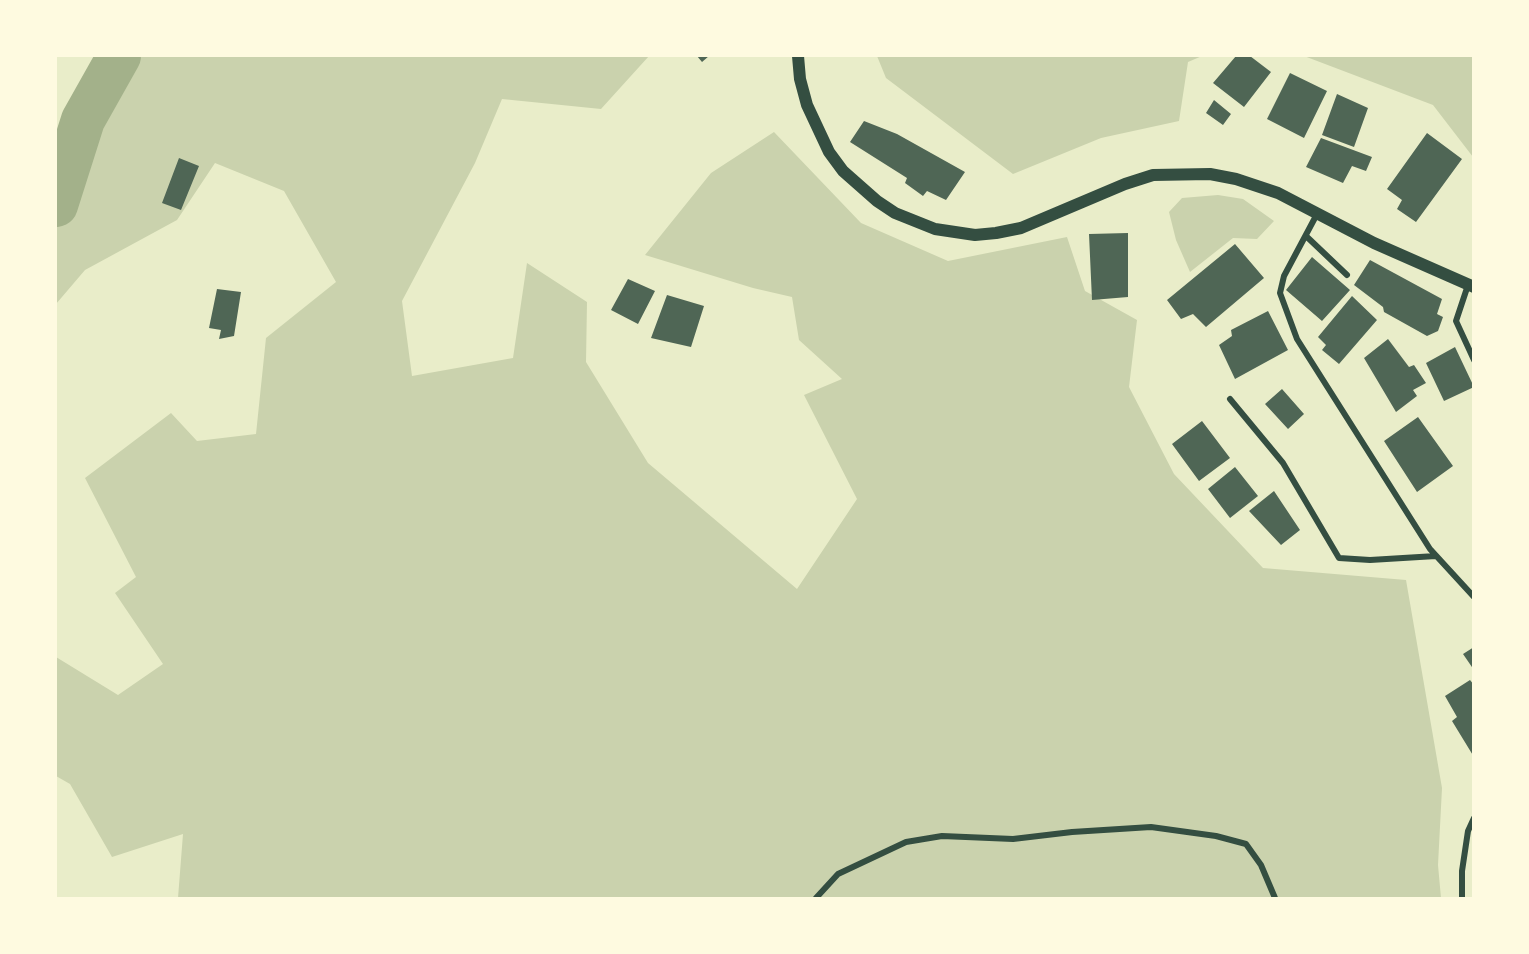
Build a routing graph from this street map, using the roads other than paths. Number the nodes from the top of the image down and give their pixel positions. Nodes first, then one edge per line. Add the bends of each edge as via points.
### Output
1 (798, 56) edge
2 (1317, 213) junction
3 (1306, 236) junction
4 (1347, 275) dead end
5 (1471, 286) edge
6 (1473, 360) edge
7 (1230, 399) dead end
8 (1436, 556) junction
9 (1473, 597) edge
10 (1473, 818) edge
11 (816, 898) edge
12 (1275, 898) edge
13 (1462, 898) edge

1 - 2 main road via 807,105 829,152 843,171 895,213 935,229 975,235 1021,228 1153,175 1210,174 1256,185
2 - 3 street
2 - 5 main road
3 - 4 street
3 - 8 street via 1284,276 1280,293 1297,339
5 - 6 street via 1456,321
7 - 8 street via 1283,463 1339,558
8 - 9 street
10 - 13 street via 1463,861
11 - 12 street via 838,874 906,842 942,836 1013,839 1152,827 1246,844

